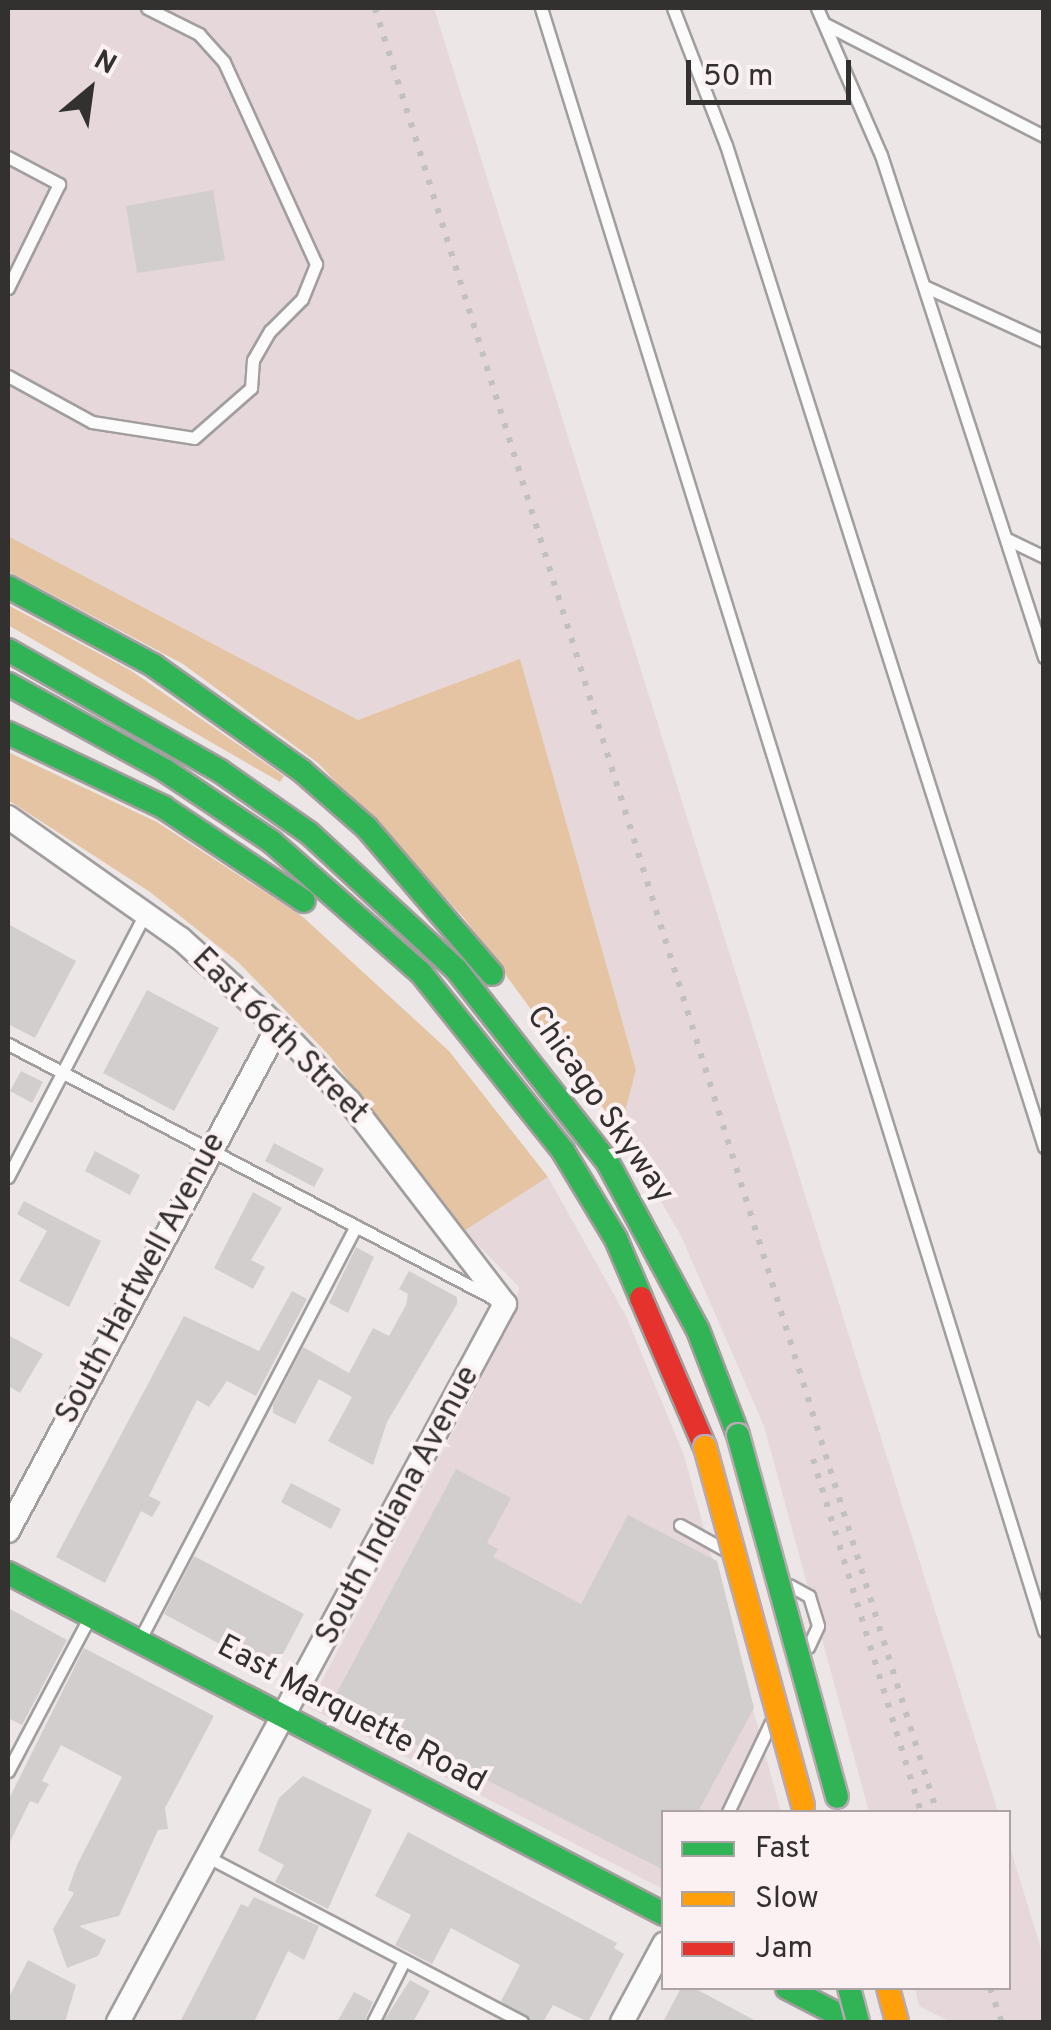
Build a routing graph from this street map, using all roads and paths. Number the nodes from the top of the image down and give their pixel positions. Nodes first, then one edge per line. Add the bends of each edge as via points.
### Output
1 (147, 8) edge
2 (541, 8) edge
3 (673, 8) edge
4 (817, 8) edge
5 (824, 24) junction
6 (1044, 136) edge
7 (8, 157) edge
8 (924, 286) junction
9 (8, 288) edge
10 (1044, 341) edge
11 (8, 376) edge
12 (1007, 540) junction
13 (1044, 557) edge
14 (8, 587) edge
15 (8, 650) edge
16 (1044, 658) edge
17 (8, 684) edge
18 (8, 733) edge
19 (8, 817) edge
20 (146, 912) junction
21 (517, 1005) dead end
22 (278, 1027) junction
23 (8, 1044) edge
24 (548, 1045) dead end
25 (62, 1072) junction
26 (544, 1124) junction
27 (1044, 1147) edge
28 (211, 1150) junction
29 (608, 1163) junction
30 (8, 1177) edge
31 (356, 1226) junction
32 (505, 1304) junction
33 (680, 1525) dead end
34 (8, 1531) edge
35 (8, 1573) edge
36 (90, 1616) junction
37 (1044, 1632) edge
38 (139, 1641) junction
39 (793, 1677) dead end
40 (785, 1694) dead end
41 (281, 1715) junction
42 (8, 1770) edge
43 (839, 1805) edge
44 (804, 1809) edge
45 (729, 1810) edge
46 (206, 1856) junction
47 (661, 1912) edge
48 (661, 1950) edge
49 (404, 1961) junction
50 (791, 1990) edge
51 (840, 1990) edge
52 (849, 1990) edge
53 (889, 1990) edge
54 (118, 2022) edge
55 (372, 2022) edge
56 (522, 2022) edge
57 (622, 2022) edge
58 (856, 2022) edge
59 (900, 2022) edge

1 - 11 lane via 199,34 224,62 316,264 302,300 270,331 253,360 251,388 194,438 92,422
2 - 37 lane
3 - 27 lane via 726,145
4 - 5 lane
5 - 6 lane
5 - 8 lane via 881,155
7 - 9 lane via 59,184
8 - 10 lane
8 - 12 lane
12 - 13 lane
12 - 16 lane
14 - 21 main road via 154,665 302,771 421,886
15 - 29 main road, Chicago Skyway via 220,771 381,894 508,1030
17 - 26 main road, Chicago Skyway via 166,771 340,896 421,974
18 - 26 main road via 162,807 324,915 485,1076
19 - 20 street, East 66th Street
20 - 22 street, East 66th Street
20 - 25 lane
22 - 28 street, South Hartwell Avenue
22 - 32 street, East 66th Street via 349,1100
23 - 25 lane
24 - 29 main road
25 - 28 lane
25 - 30 lane
26 - 44 main road, Chicago Skyway, bridge via 616,1239 705,1448 739,1553
28 - 31 lane
28 - 34 street, South Hartwell Avenue
29 - 43 main road, Chicago Skyway, bridge via 689,1313 738,1435 773,1544
31 - 32 lane
31 - 38 lane
32 - 41 street, South Indiana Avenue via 304,1686
33 - 39 lane via 809,1596 818,1626
35 - 36 main road, East Marquette Road
36 - 38 main road, East Marquette Road
36 - 42 lane
38 - 41 main road, East Marquette Road
40 - 45 lane
41 - 46 street, South Indiana Avenue
41 - 47 main road, East Marquette Road
46 - 49 lane
46 - 54 street, South Indiana Avenue
48 - 57 street
49 - 55 lane
49 - 56 lane
50 - 58 main road
51 - 59 main road
52 - 58 main road, bridge
53 - 59 main road, bridge

